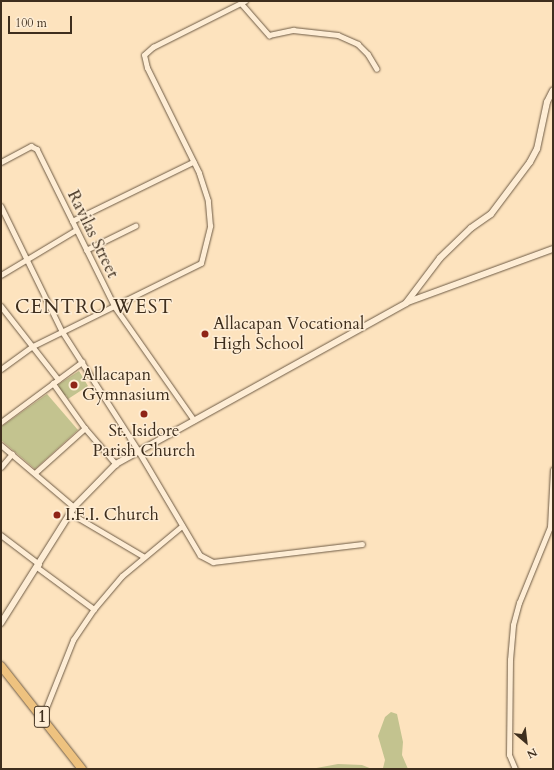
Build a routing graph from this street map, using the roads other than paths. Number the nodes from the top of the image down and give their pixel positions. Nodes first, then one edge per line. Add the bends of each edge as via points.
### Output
1 (243, 2) edge
2 (377, 69) dead end
3 (553, 90) edge
4 (1, 162) edge
5 (193, 162) junction
6 (1, 206) edge
7 (72, 221) junction
8 (135, 226) dead end
9 (76, 230) junction
10 (553, 248) edge
11 (86, 250) junction
12 (26, 261) junction
13 (1, 275) edge
14 (406, 303) junction
15 (1, 306) edge
16 (115, 308) junction
17 (62, 331) junction
18 (32, 346) junction
19 (82, 362) junction
20 (1, 369) edge
21 (58, 379) junction
22 (53, 383) junction
23 (194, 420) junction
24 (1, 422) edge
25 (85, 428) junction
26 (1, 444) edge
27 (138, 450) junction
28 (12, 454) junction
29 (116, 464) junction
30 (1, 467) edge
31 (553, 470) edge
32 (35, 473) junction
33 (74, 507) junction
34 (70, 514) junction
35 (182, 526) junction
36 (1, 535) edge
37 (362, 544) dead end
38 (143, 556) junction
39 (38, 566) junction
40 (94, 609) junction
41 (1, 623) edge
42 (1, 666) edge
43 (42, 718) junction
44 (82, 769) edge
45 (515, 769) edge

1 - 2 street via 269,35 293,30 338,36 358,44
1 - 5 street via 152,47 144,55 147,68
3 - 14 main road via 547,102 537,149 530,162 491,214 471,228 440,258
4 - 7 street, Ravilas Street via 33,146 37,149
5 - 7 street
5 - 16 street via 199,173 210,211 210,226 201,263
6 - 12 street
7 - 9 street, Ravilas Street
8 - 11 street
9 - 11 street, Ravilas Street
9 - 12 street
10 - 14 main road
11 - 16 street, Ravilas Street
12 - 13 street
12 - 17 street
14 - 23 main road
15 - 18 street
16 - 17 street
16 - 23 street, Ravilas Street
17 - 18 street
17 - 19 street
18 - 20 street
18 - 21 street
19 - 21 street
19 - 27 street
21 - 22 street
22 - 24 street
22 - 25 street
23 - 27 main road
25 - 29 street
25 - 32 street
26 - 28 street
27 - 29 main road
27 - 35 street
28 - 30 street
28 - 32 street
29 - 33 main road
31 - 45 street via 550,527 519,603 513,625 509,755
32 - 33 street
33 - 34 main road
34 - 38 street
34 - 39 main road
35 - 37 street via 195,551 213,562
35 - 38 street
36 - 39 street
38 - 40 street via 114,584
39 - 40 street
39 - 41 main road
40 - 43 street via 73,640
42 - 43 highway, 1
43 - 44 highway, 1

